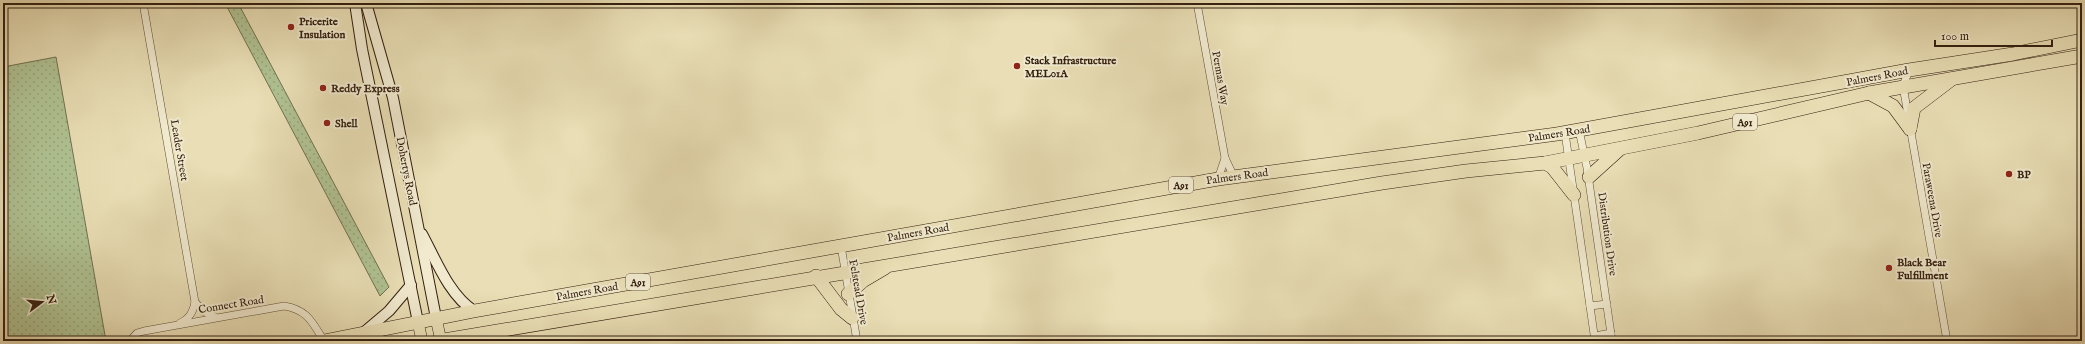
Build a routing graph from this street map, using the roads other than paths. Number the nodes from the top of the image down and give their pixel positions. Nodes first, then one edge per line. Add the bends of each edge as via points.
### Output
1 (143, 3) edge
2 (355, 3) edge
3 (366, 3) edge
4 (1196, 3) edge
5 (2082, 40) edge
6 (2082, 56) edge
7 (1909, 70) junction
8 (1891, 74) junction
9 (1953, 78) junction
10 (1903, 86) junction
11 (1869, 93) junction
12 (1578, 130) junction
13 (1910, 130) junction
14 (1565, 132) junction
15 (1620, 148) junction
16 (1584, 155) junction
17 (1225, 158) junction
18 (1570, 158) junction
19 (1545, 163) junction
20 (1234, 176) junction
21 (1589, 177) junction
22 (1218, 179) junction
23 (1574, 195) junction
24 (417, 226) junction
25 (841, 246) junction
26 (892, 264) junction
27 (844, 272) junction
28 (816, 276) junction
29 (411, 285) junction
30 (848, 294) junction
31 (195, 302) junction
32 (1607, 304) junction
33 (1590, 306) junction
34 (474, 311) junction
35 (216, 317) junction
36 (436, 318) junction
37 (852, 318) junction
38 (418, 322) junction
39 (180, 323) junction
40 (513, 328) junction
41 (363, 333) junction
42 (1611, 337) edge
43 (1595, 338) edge
44 (130, 341) edge
45 (324, 341) edge
46 (422, 341) edge
47 (440, 341) edge
48 (497, 341) edge
49 (856, 341) edge
50 (1947, 341) edge

1 - 31 street, Leader Street
2 - 29 main road, Dohertys Road via 362,49
3 - 24 main road, Dohertys Road via 393,98
4 - 17 street, Permas Way
5 - 7 highway, Palmers Road / A91
6 - 9 highway, Palmers Road / A91
7 - 8 highway, Palmers Road / A91
7 - 10 street, Paraweena Drive
8 - 10 street
8 - 12 highway, Palmers Road / A91
9 - 10 highway, Palmers Road / A91
9 - 13 highway via 1914,108
10 - 11 highway, Palmers Road / A91
10 - 13 street, Paraweena Drive
11 - 13 highway via 1893,106
11 - 15 highway, Palmers Road / A91 via 1698,133
12 - 14 highway, Palmers Road / A91
12 - 16 street, Distribution Drive
13 - 50 street, Paraweena Drive
14 - 18 street
14 - 20 highway, Palmers Road / A91
15 - 16 highway, Palmers Road / A91
15 - 21 highway
16 - 18 highway, Palmers Road / A91
16 - 21 street, Distribution Drive
17 - 20 street, Permas Way
17 - 22 street, Permas Way
18 - 19 highway, Palmers Road / A91
18 - 23 street
19 - 23 highway via 1556,171
19 - 26 highway, Palmers Road / A91 via 1466,170
20 - 22 highway, Palmers Road / A91
21 - 32 street, Distribution Drive
22 - 25 highway, Palmers Road / A91
23 - 33 street
24 - 34 main road via 455,294
24 - 36 main road, Dohertys Road
25 - 27 street, Felstead Drive
25 - 34 highway, Palmers Road / A91
26 - 27 highway, Palmers Road / A91
26 - 30 highway via 863,281
27 - 28 highway, Palmers Road / A91
27 - 30 street, Felstead Drive
28 - 37 highway via 841,309
28 - 40 highway, Palmers Road / A91
29 - 38 main road, Dohertys Road
29 - 41 main road via 389,311
30 - 37 street, Felstead Drive
31 - 35 street via 203,311
31 - 39 street via 194,310 188,319
32 - 33 street
32 - 42 street, Distribution Drive
33 - 43 street
34 - 36 highway, Palmers Road / A91
35 - 39 street, Connect Road
35 - 45 street, Connect Road via 284,306 296,308 305,313
36 - 38 highway, Palmers Road / A91
36 - 47 main road, Dohertys Road
37 - 49 street, Felstead Drive
38 - 41 highway, Palmers Road / A91
38 - 46 main road, Dohertys Road
39 - 44 street, Connect Road via 137,333
40 - 47 highway, Palmers Road / A91
40 - 48 highway
41 - 45 highway, Palmers Road / A91
42 - 43 street

